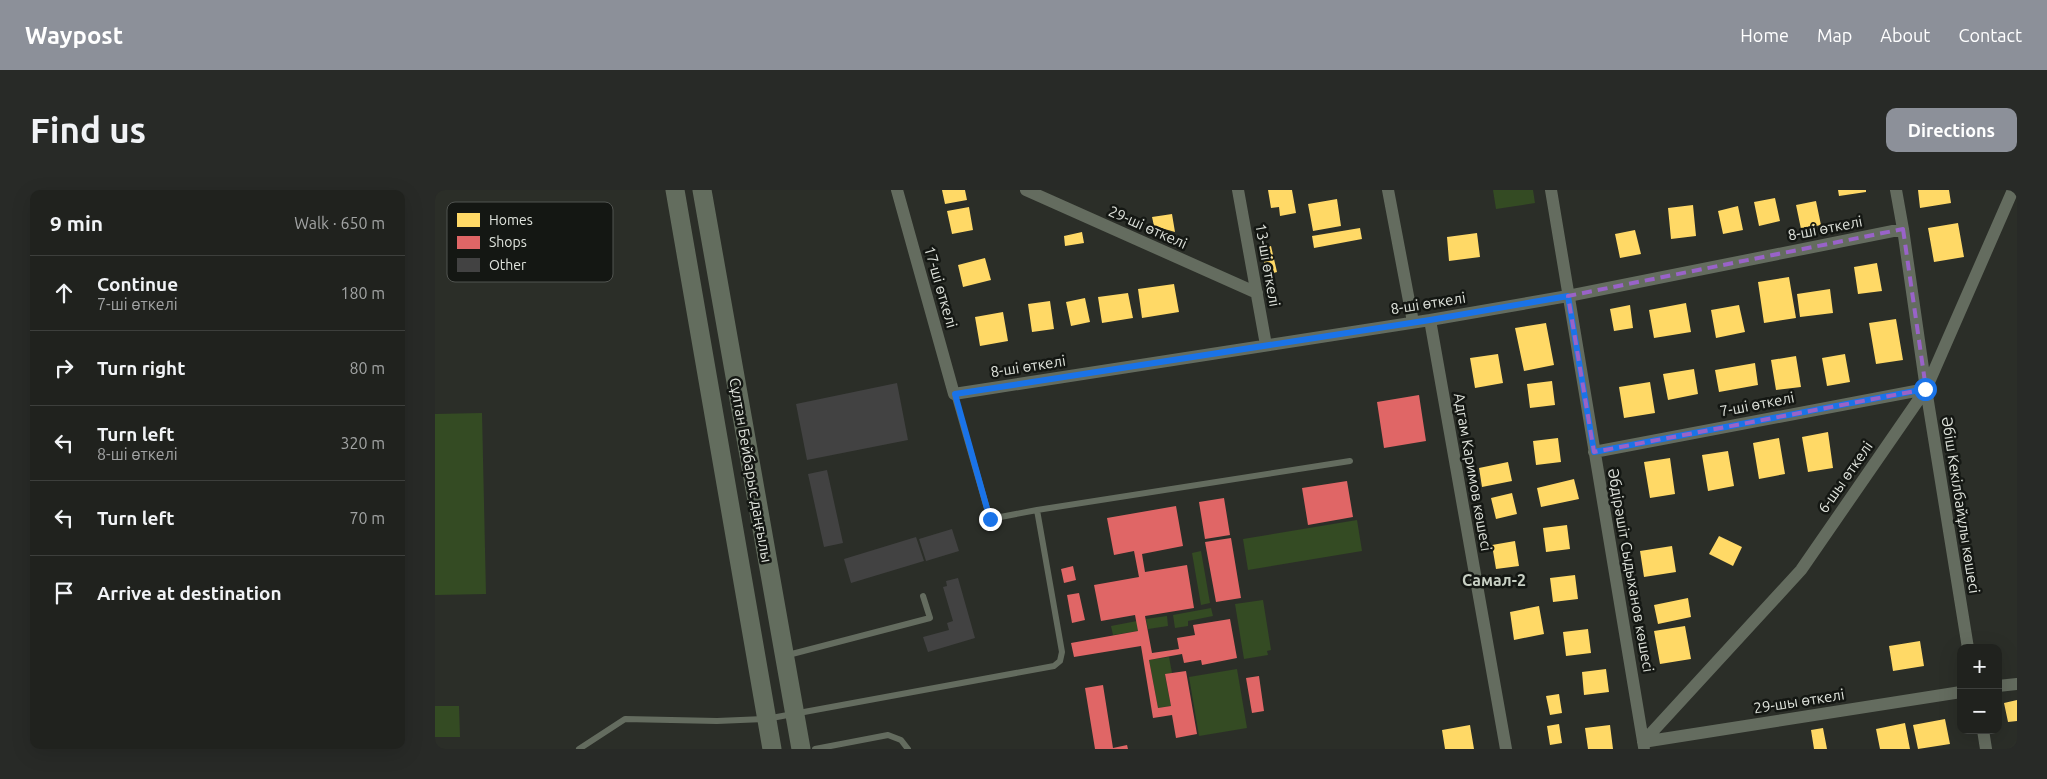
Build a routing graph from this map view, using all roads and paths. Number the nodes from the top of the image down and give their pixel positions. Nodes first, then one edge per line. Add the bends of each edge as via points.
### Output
1 (675, 190) edge
2 (702, 190) edge
3 (897, 190) edge
4 (1026, 190) edge
5 (1239, 190) edge
6 (1389, 190) edge
7 (1551, 190) edge
8 (1896, 190) edge
9 (2013, 190) edge
10 (1903, 229) junction
11 (1257, 293) junction
12 (1568, 296) junction
13 (1430, 320) junction
14 (1413, 322) junction
15 (1266, 345) junction
16 (1925, 389) junction
17 (955, 394) junction
18 (1594, 452) junction
19 (1350, 461) dead end
20 (1037, 510) junction
21 (923, 596) dead end
22 (1967, 644) edge
23 (784, 656) junction
24 (2017, 684) edge
25 (2002, 686) edge
26 (1957, 693) edge
27 (795, 714) junction
28 (766, 719) junction
29 (1984, 734) edge
30 (1643, 746) edge
31 (579, 749) edge
32 (771, 749) edge
33 (801, 749) edge
34 (815, 749) edge
35 (908, 749) edge
36 (1506, 749) edge
37 (1986, 749) edge

1 - 28 main road, Сұлтан Бейбарыс даңғылы
2 - 23 main road, Сұлтан Бейбарыс даңғылы
3 - 17 street, 17-ші өткелі
4 - 11 street, 29-ші өткелі
5 - 11 street, 13-ші өткелі
6 - 14 street
7 - 12 street, Әбдірәшіт Сыдыханов көшесі
8 - 10 street, Әбіш Кекілбайұлы көшесі
9 - 16 street, 6-шы өткелі
10 - 12 street, 8-ші өткелі
10 - 16 street, Әбіш Кекілбайұлы көшесі
11 - 15 street, 13-ші өткелі
12 - 13 street, 8-ші өткелі
12 - 18 street, Әбдірәшіт Сыдыханов көшесі
13 - 14 street, 8-ші өткелі
13 - 36 street, Адгам Каримов көшесі
14 - 15 street, 8-ші өткелі
15 - 17 street, 8-ші өткелі
16 - 18 street, 7-ші өткелі
16 - 22 street, Әбіш Кекілбайұлы көшесі
16 - 30 street, 6-шы өткелі via 1801,570
17 - 20 lane via 990,519
18 - 30 street, Әбдірәшіт Сыдыханов көшесі
19 - 20 lane
20 - 27 lane via 1062,652 1060,661 1054,666
21 - 23 lane via 929,618
23 - 27 main road, Сұлтан Бейбарыс даңғылы
24 - 25 street
26 - 30 street, 29-шы өткелі
27 - 28 lane
27 - 33 main road, Сұлтан Бейбарыс даңғылы
28 - 31 lane via 625,719
28 - 32 main road, Сұлтан Бейбарыс даңғылы
29 - 37 street
34 - 35 lane via 888,735 901,740

